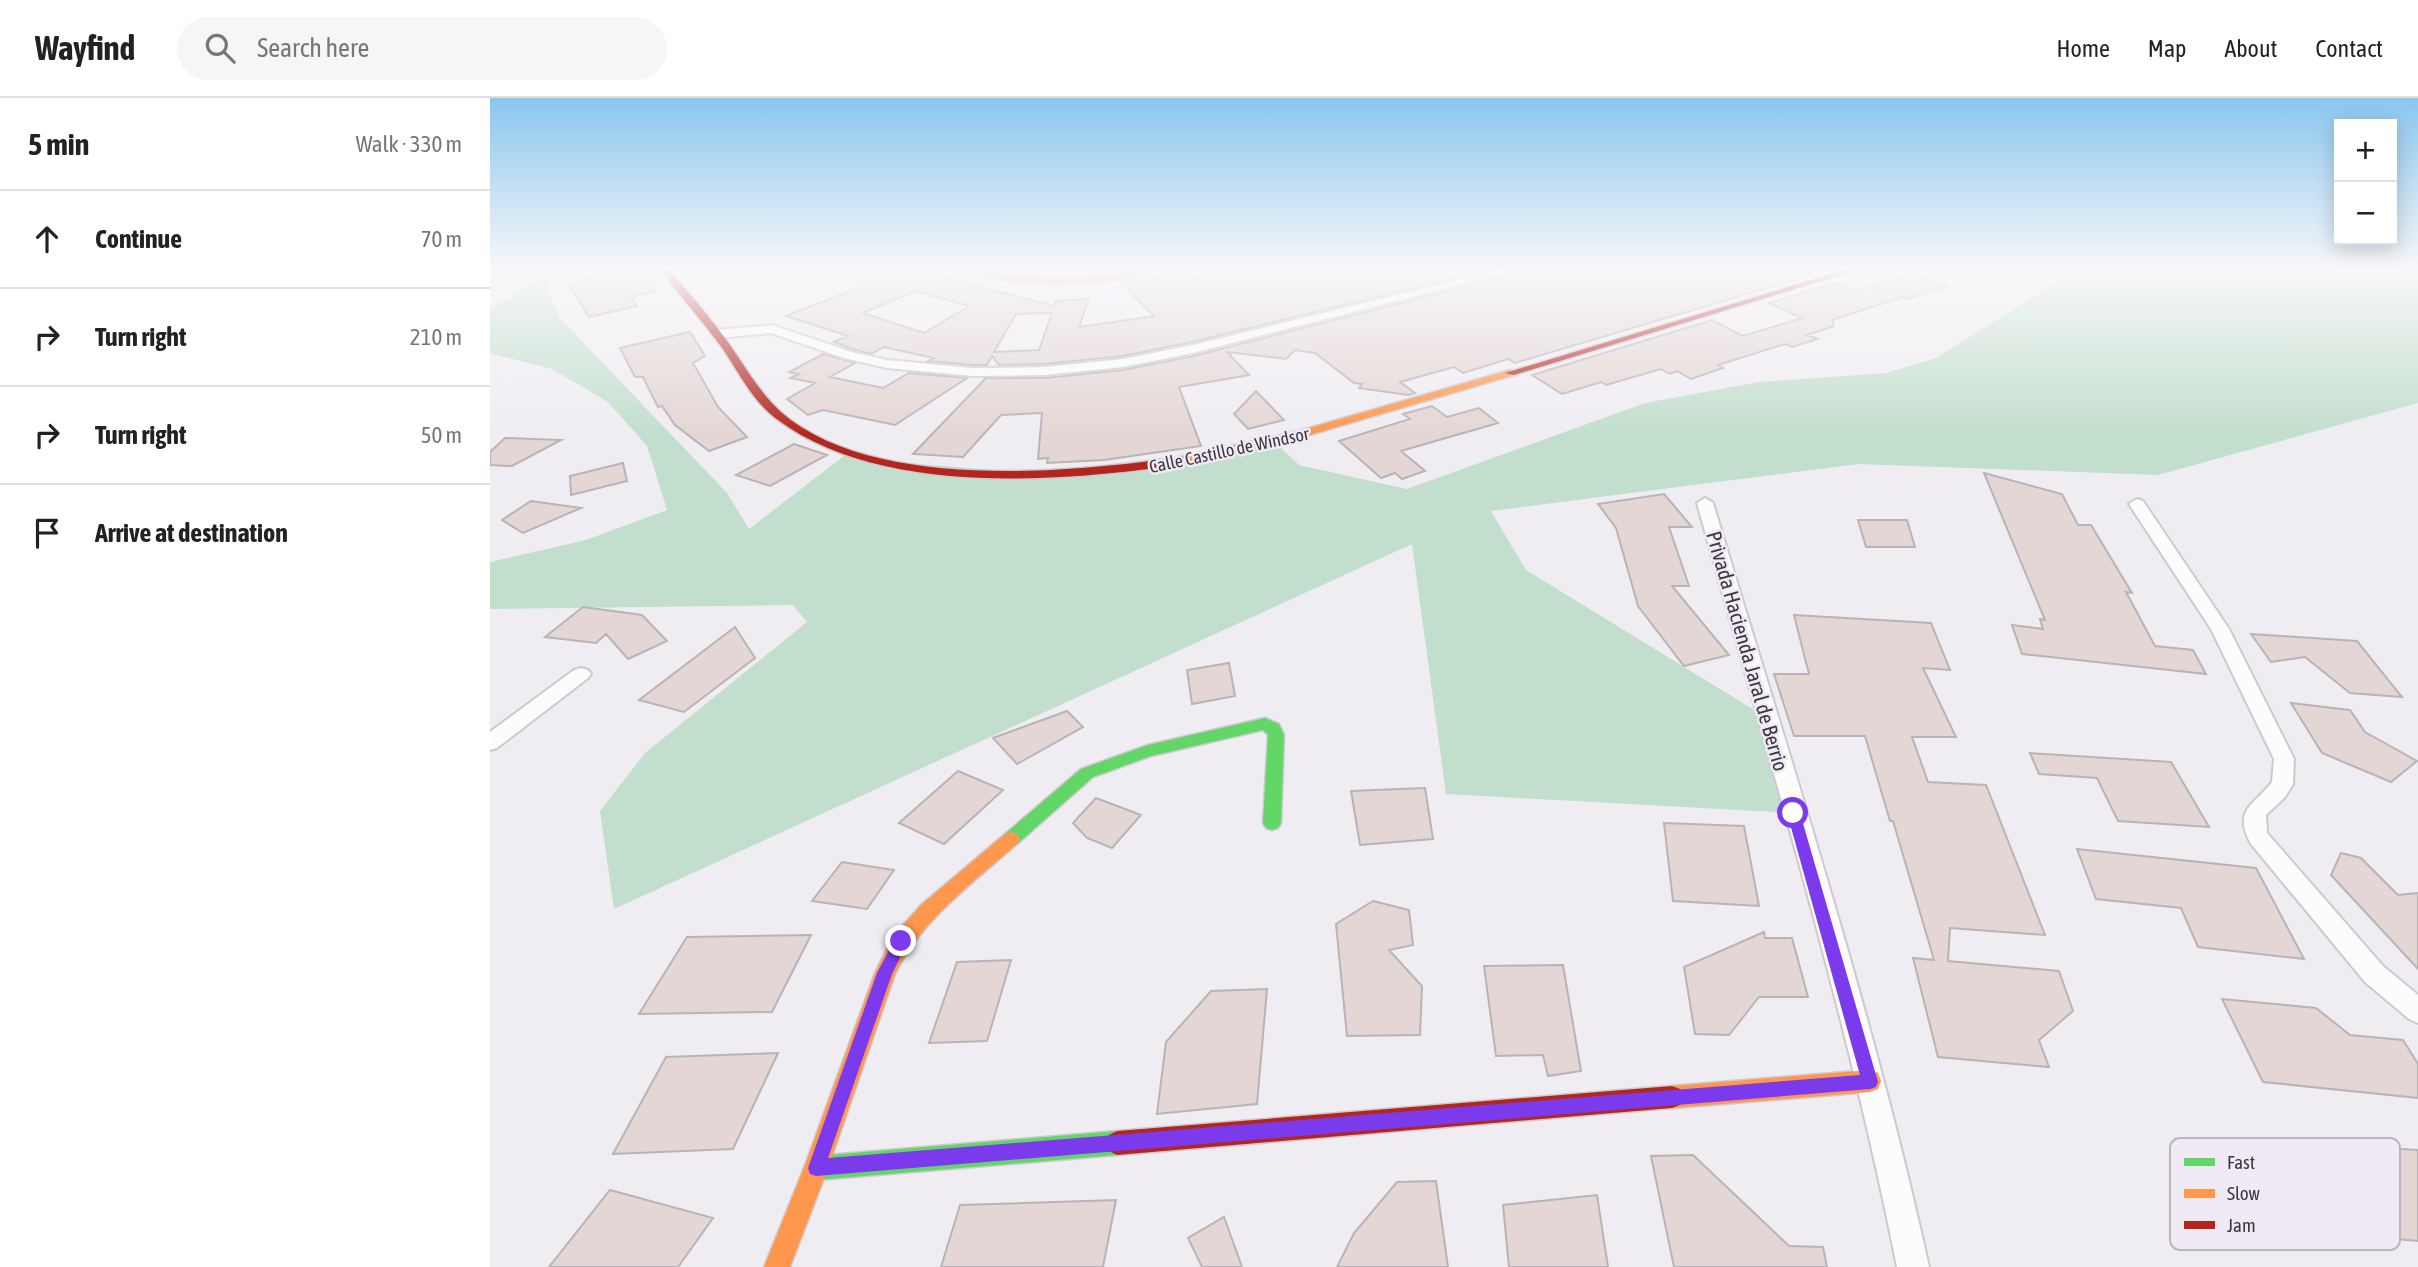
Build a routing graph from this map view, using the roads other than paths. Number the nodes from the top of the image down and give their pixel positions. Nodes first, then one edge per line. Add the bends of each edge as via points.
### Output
1 (709, 325) edge
2 (1292, 325) edge
3 (1671, 325) edge
4 (717, 334) junction
5 (1705, 503) dead end
6 (2137, 504) dead end
7 (581, 674) dead end
8 (490, 743) edge
9 (1272, 823) dead end
10 (2418, 1011) edge
11 (1870, 1082) junction
12 (816, 1168) junction
13 (777, 1267) edge
14 (1913, 1267) edge

1 - 4 street, Calle Castillo de Windsor
2 - 4 street via 1123,363 996,373 913,368 848,355 772,329
3 - 4 street, Calle Castillo de Windsor via 1293,438 1192,461 1089,472 962,472 849,452 792,426 775,411
5 - 11 street, Privada Hacienda Jaral de Berrio
6 - 10 street via 2220,629 2284,758 2287,774 2282,787 2257,810 2253,825 2263,845 2374,974
7 - 8 street
9 - 12 street via 1276,736 1265,724 1140,753 1087,773 928,911 901,941 885,973
11 - 12 street
11 - 14 street, Privada Hacienda Jaral de Berrio
12 - 13 street

